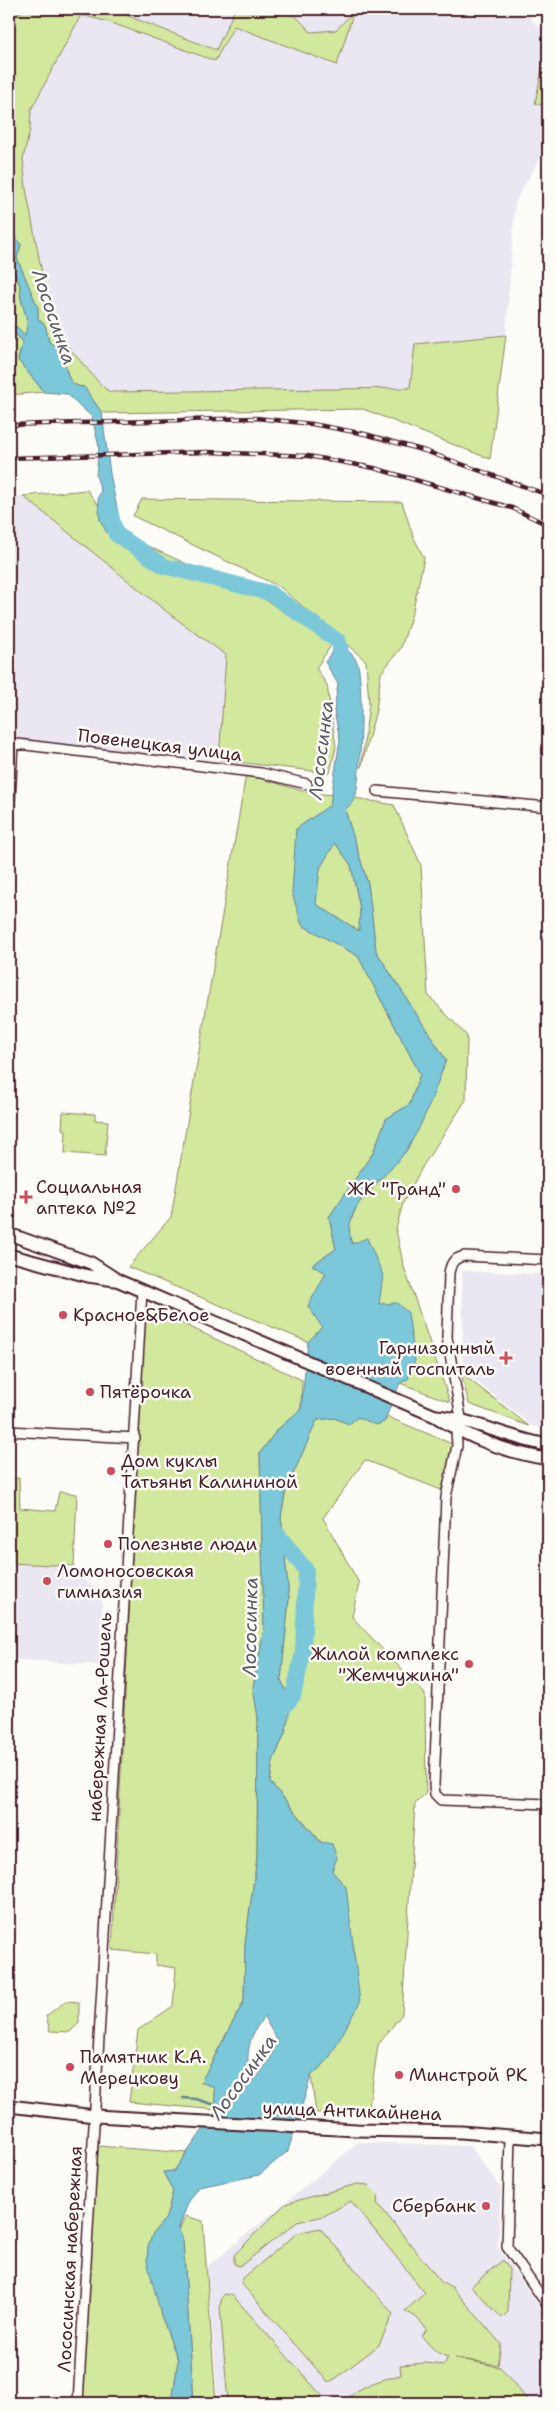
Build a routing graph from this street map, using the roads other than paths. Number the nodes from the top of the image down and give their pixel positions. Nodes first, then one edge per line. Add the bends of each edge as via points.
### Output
1 (11, 743) edge
2 (307, 784) dead end
3 (377, 792) dead end
4 (548, 807) edge
5 (9, 820) edge
6 (9, 1234) edge
7 (47, 1247) junction
8 (9, 1255) edge
9 (548, 1260) edge
10 (43, 1264) junction
11 (119, 1281) junction
12 (142, 1291) junction
13 (435, 1416) junction
14 (461, 1418) junction
15 (456, 1430) junction
16 (9, 1431) edge
17 (135, 1438) junction
18 (548, 1445) edge
19 (548, 1459) edge
20 (548, 1804) edge
21 (9, 2106) edge
22 (95, 2116) junction
23 (510, 2137) junction
24 (548, 2139) edge
25 (548, 2306) edge
26 (78, 2403) edge

1 - 2 street, Повенецкая улица via 261,773
1 - 5 street
3 - 4 street
6 - 7 main road
7 - 10 street
7 - 11 main road via 91,1263
8 - 10 main road
9 - 14 street via 464,1256 451,1263 447,1337
10 - 11 main road
11 - 12 main road
12 - 13 main road
12 - 17 street, набережная Ла-Рошель
13 - 14 main road
13 - 15 main road
14 - 18 main road
15 - 19 main road via 500,1447
15 - 20 street via 457,1446 446,1497 435,1794 441,1800
16 - 17 street
17 - 22 street, набережная Ла-Рошель
21 - 22 main road, улица Антикайнена
22 - 23 main road, улица Антикайнена via 357,2130 461,2132
22 - 26 street, Лососинская набережная
23 - 24 main road, улица Антикайнена
23 - 25 street via 508,2247

